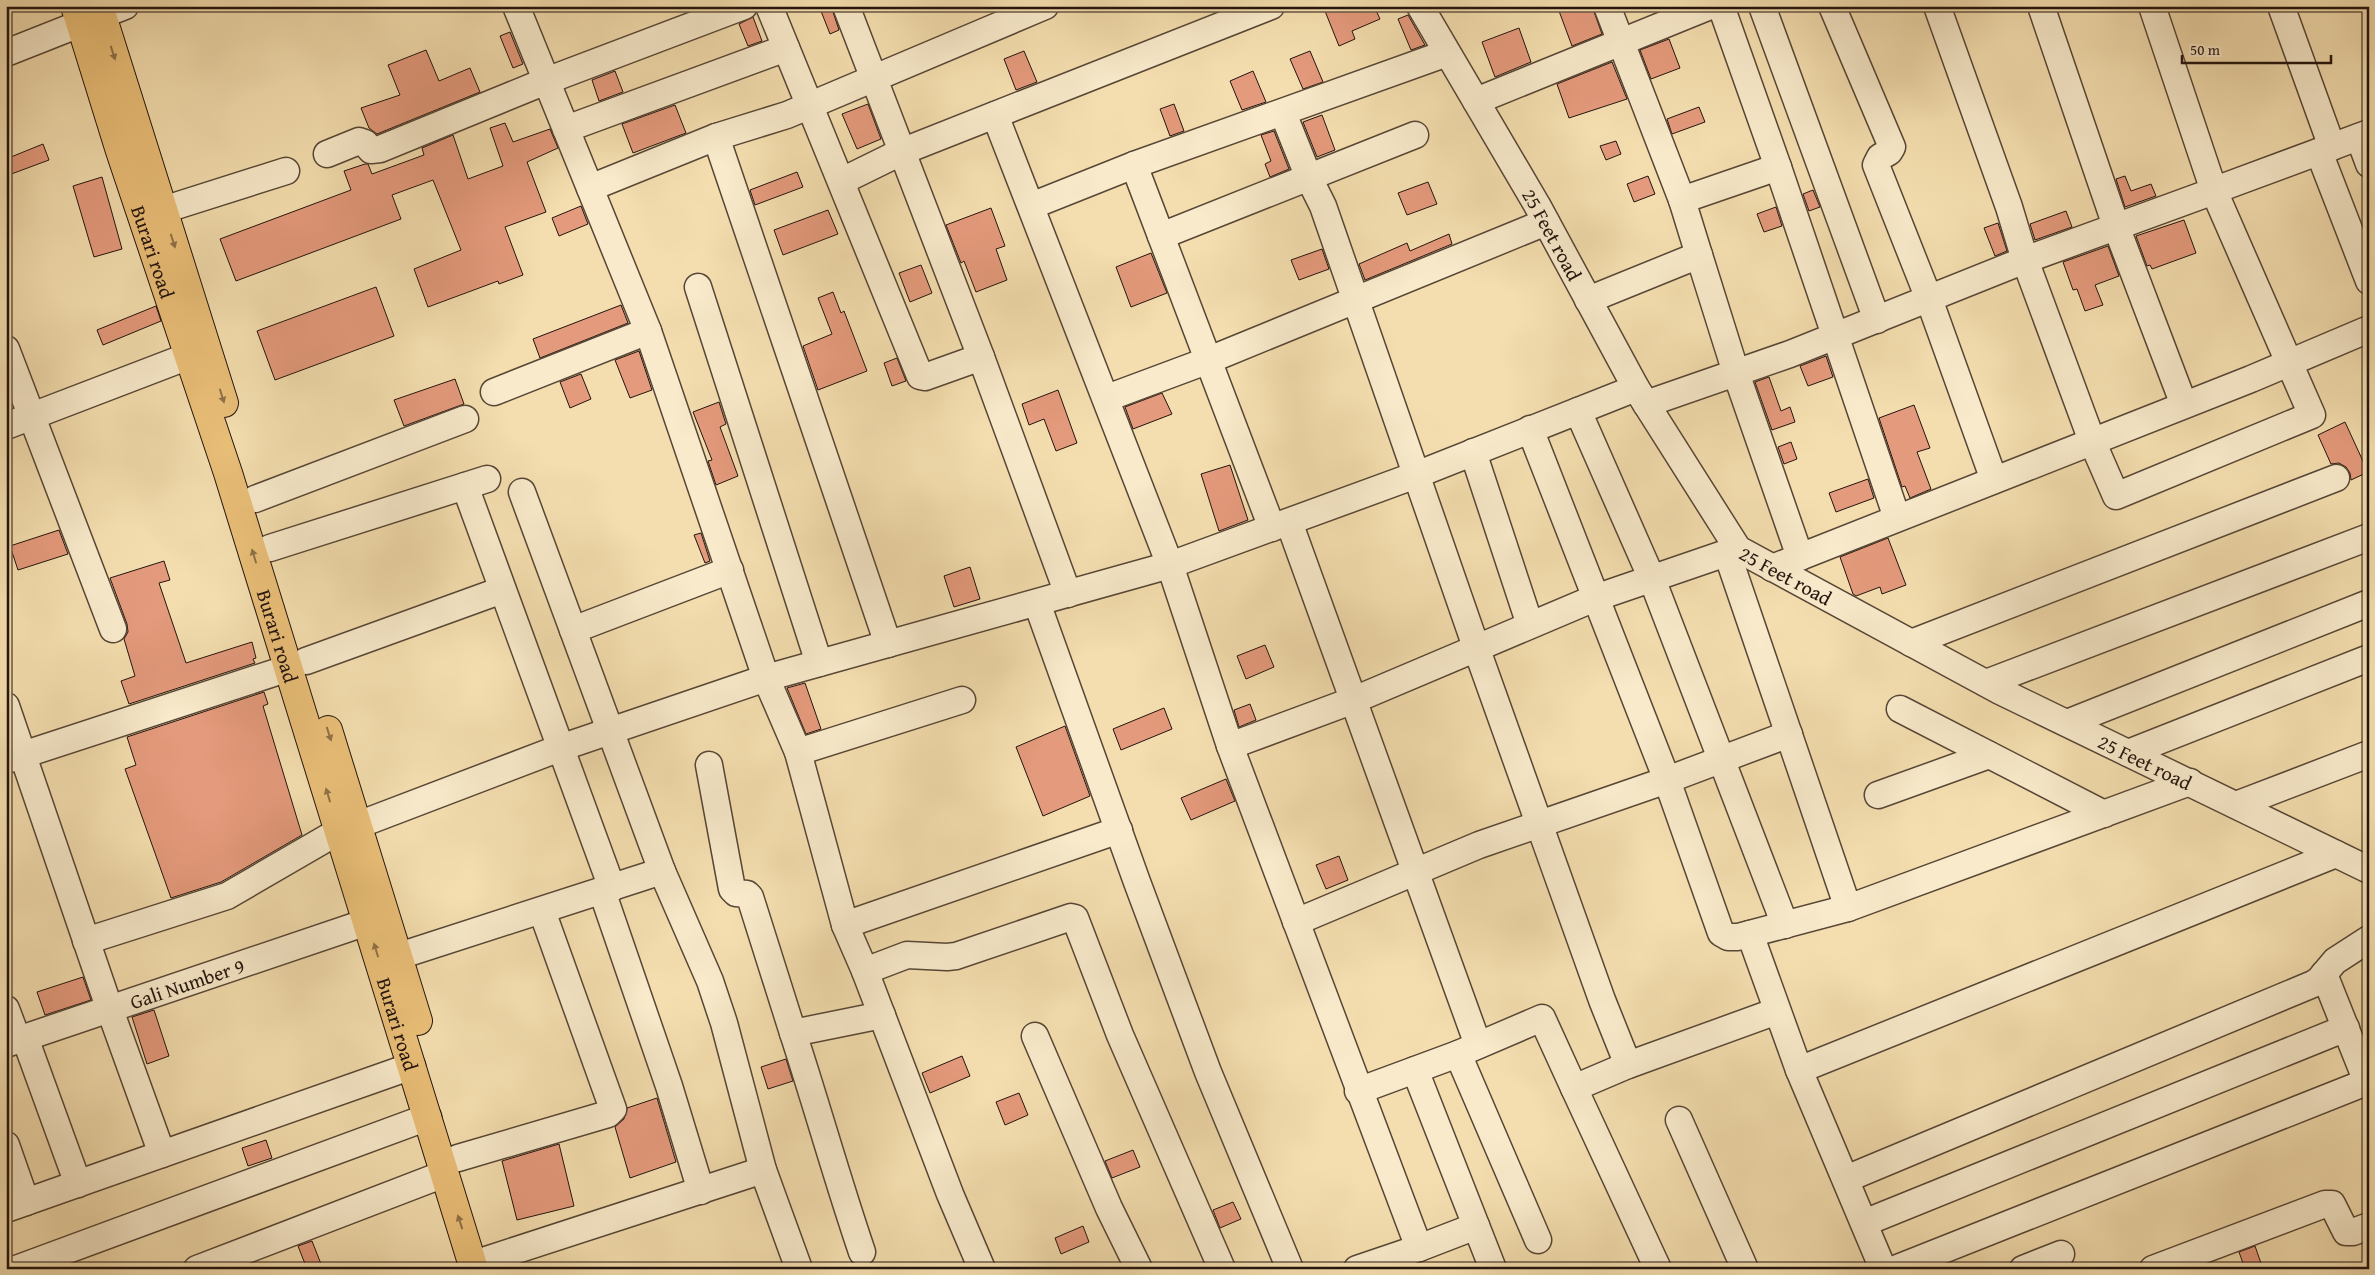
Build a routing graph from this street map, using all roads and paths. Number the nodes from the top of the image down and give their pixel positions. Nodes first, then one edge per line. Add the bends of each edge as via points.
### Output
1 (516, 6) edge
2 (744, 6) edge
3 (768, 6) edge
4 (846, 6) edge
5 (1045, 6) edge
6 (1271, 6) edge
7 (1420, 6) edge
8 (1607, 6) edge
9 (1710, 6) edge
10 (1721, 6) edge
11 (1762, 6) edge
12 (1832, 6) edge
13 (1937, 6) edge
14 (2041, 6) edge
15 (2152, 6) edge
16 (2281, 6) edge
17 (96, 11) edge
18 (1621, 42) junction
19 (786, 48) junction
20 (6, 53) edge
21 (1447, 53) junction
22 (874, 79) junction
23 (546, 81) junction
24 (1476, 101) junction
25 (810, 106) junction
26 (1283, 113) junction
27 (995, 115) junction
28 (566, 130) junction
29 (1415, 135) dead end
30 (2364, 135) edge
31 (716, 137) junction
32 (2326, 150) junction
33 (901, 152) junction
34 (328, 154) dead end
35 (2369, 164) edge
36 (1134, 165) junction
37 (1778, 166) junction
38 (286, 171) dead end
39 (1309, 178) junction
40 (842, 181) junction
41 (590, 188) junction
42 (2214, 191) junction
43 (1682, 200) junction
44 (1031, 206) junction
45 (163, 210) junction
46 (1546, 222) junction
47 (2116, 226) junction
48 (1161, 236) junction
49 (1699, 255) junction
50 (2025, 260) junction
51 (2369, 281) edge
52 (698, 287) dead end
53 (1355, 299) junction
54 (1929, 299) junction
55 (1588, 300) junction
56 (1877, 320) junction
57 (2369, 329) edge
58 (648, 331) junction
59 (1834, 337) junction
60 (6, 349) edge
61 (198, 353) junction
62 (981, 357) junction
63 (1209, 360) junction
64 (2289, 362) junction
65 (1736, 373) junction
66 (494, 392) dead end
67 (1641, 396) junction
68 (1106, 398) junction
69 (2184, 405) junction
70 (1578, 411) junction
71 (31, 417) junction
72 (465, 419) dead end
73 (6, 426) edge
74 (1530, 429) junction
75 (2092, 441) junction
76 (1473, 452) junction
77 (1416, 474) junction
78 (2336, 478) dead end
79 (1994, 480) junction
80 (522, 492) dead end
81 (254, 499) junction
82 (1896, 518) junction
83 (1280, 525) junction
84 (2369, 537) edge
85 (270, 548) junction
86 (1732, 551) junction
87 (1800, 556) junction
88 (1170, 565) junction
89 (1772, 568) junction
90 (730, 570) junction
91 (1652, 579) junction
92 (502, 590) junction
93 (1068, 594) junction
94 (1595, 598) junction
95 (1037, 603) junction
96 (2369, 603) edge
97 (1530, 625) junction
98 (113, 629) dead end
99 (572, 630) junction
100 (1911, 642) junction
101 (888, 644) junction
102 (1476, 648) junction
103 (2369, 658) edge
104 (819, 663) junction
105 (297, 664) junction
106 (766, 678) junction
107 (1986, 683) junction
108 (962, 700) dead end
109 (1354, 700) junction
110 (6, 706) edge
111 (1900, 709) dead end
112 (2067, 723) junction
113 (610, 731) junction
114 (1789, 734) junction
115 (1230, 746) junction
116 (560, 748) junction
117 (798, 752) junction
118 (2128, 753) junction
119 (2369, 754) edge
120 (1989, 755) junction
121 (14, 757) edge
122 (1722, 760) junction
123 (709, 765) dead end
124 (1667, 780) junction
125 (2190, 782) junction
126 (1878, 795) dead end
127 (2236, 805) junction
128 (2104, 814) junction
129 (1539, 825) junction
130 (348, 828) junction
131 (1119, 830) junction
132 (2356, 860) edge
133 (662, 871) junction
134 (1414, 872) junction
135 (607, 889) junction
136 (1848, 908) junction
137 (542, 911) junction
138 (367, 922) junction
139 (1296, 922) junction
140 (1784, 925) junction
141 (845, 926) junction
142 (1750, 934) junction
143 (2369, 939) edge
144 (86, 942) junction
145 (399, 956) junction
146 (865, 971) junction
147 (2324, 974) junction
148 (6, 1009) edge
149 (110, 1010) junction
150 (1777, 1011) junction
151 (882, 1015) junction
152 (2346, 1028) junction
153 (793, 1033) junction
154 (1036, 1036) dead end
155 (16, 1041) edge
156 (1468, 1049) junction
157 (1628, 1065) junction
158 (412, 1066) junction
159 (1415, 1070) junction
160 (1799, 1070) junction
161 (2368, 1082) edge
162 (1574, 1088) junction
163 (1358, 1091) junction
164 (428, 1117) junction
165 (1679, 1120) dead end
166 (6, 1145) edge
167 (162, 1154) junction
168 (451, 1166) junction
169 (763, 1170) junction
170 (1846, 1179) junction
171 (78, 1184) junction
172 (701, 1191) junction
173 (16, 1205) edge
174 (1864, 1223) junction
175 (1476, 1226) junction
176 (2369, 1226) edge
177 (1538, 1240) dead end
178 (1419, 1248) junction
179 (862, 1252) dead end
180 (2061, 1254) dead end
181 (480, 1266) edge
182 (1137, 1268) edge
183 (16, 1269) edge
184 (197, 1269) edge
185 (799, 1269) edge
186 (982, 1269) edge
187 (1222, 1269) edge
188 (1290, 1269) edge
189 (1357, 1269) edge
190 (1493, 1269) edge
191 (1658, 1269) edge
192 (1745, 1269) edge
193 (1883, 1269) edge
194 (1895, 1269) edge
195 (2023, 1269) edge
196 (2153, 1269) edge

1 - 23 street
2 - 23 street
3 - 19 street
4 - 22 street
5 - 22 street
6 - 27 street
7 - 21 street, 25 Feet road
8 - 18 street
9 - 18 street
10 - 37 street
11 - 56 street
12 - 54 street via 1892,147 1880,156 1876,165
13 - 50 street
14 - 47 street
15 - 42 street
16 - 32 street
17 - 20 street
17 -> 45 main road, Burari road
17 - 61 main road, Burari road via 120,151
18 - 24 street
18 - 43 street
19 - 25 street
19 - 28 street
21 - 24 street, 25 Feet road
21 - 26 street
22 - 25 street
22 - 33 street
23 - 28 street
23 - 34 street via 380,149 371,150 359,141
24 - 46 street, 25 Feet road
25 - 31 street
25 - 40 street
26 - 36 street
26 - 39 street
27 - 33 street
27 - 44 street
28 - 41 street
29 - 39 street
30 - 32 street
30 - 35 street
31 - 41 street
31 - 101 street
32 - 42 street
32 - 51 street
33 - 40 street
33 - 62 street
36 - 44 street
36 - 48 street
37 - 43 street
37 - 59 street
38 - 45 street
39 - 48 street
39 - 53 street via 1323,206
40 - 62 street via 920,376
41 - 58 street
42 - 47 street
42 - 64 street
43 - 49 street
44 - 68 street
45 -> 61 main road, Burari road
46 - 53 street
46 - 55 street, 25 Feet road
47 - 50 street
47 - 69 street
48 - 63 street
49 - 55 street
49 - 65 street
50 - 54 street
50 - 75 street
52 - 104 street
53 - 63 street
53 - 77 street
54 - 56 street
54 - 79 street
55 - 67 street, 25 Feet road
56 - 59 street
57 - 64 street
58 - 66 street
58 - 90 street
59 - 65 street
59 - 82 street
60 - 71 street
61 - 71 street
61 -> 81 main road, Burari road
105 -> 61 main road, Burari road via 228,473
62 - 93 street
63 - 68 street
63 - 83 street
64 - 69 street
64 - 75 street via 2312,415 2116,496
65 - 67 street
65 - 87 street
67 - 70 street
67 - 86 street, 25 Feet road
68 - 88 street
69 - 75 street
70 - 74 street
70 - 91 street
71 - 73 street
71 - 98 street
72 - 81 street
74 - 76 street
74 - 94 street
75 - 79 street
76 - 77 street
76 - 97 street
77 - 83 street
77 - 102 street
78 - 100 street
79 - 82 street
80 - 99 street
81 - 85 main road, Burari road
82 - 87 street
83 - 88 street
83 - 109 street
84 - 107 street
85 - 92 street via 476,482
85 - 105 main road, Burari road
86 - 89 street, 25 Feet road
86 - 91 street
86 - 114 street
87 - 89 street
88 - 93 street
88 - 115 street
89 - 100 street, 25 Feet road
90 - 99 street
90 - 106 street
91 - 94 street
91 - 122 street
92 - 105 street
92 - 116 street
93 - 95 street
94 - 97 street
94 - 124 street
95 - 101 street
95 - 131 street
96 - 112 street
97 - 102 street
99 - 113 street
100 - 107 street, 25 Feet road
101 - 104 street
102 - 109 street
102 - 129 street
103 - 118 street
104 - 106 street
105 - 121 street
105 - 130 main road, Burari road
106 - 113 street
106 - 117 street
107 - 112 street, 25 Feet road
108 - 117 street
109 - 115 street
109 - 134 street
110 - 121 street
111 - 120 street
112 - 118 street, 25 Feet road
113 - 116 street
113 - 133 street
114 - 122 street
114 - 136 street
115 - 139 street
116 - 130 street
116 - 135 street
117 - 141 street
118 - 125 street, 25 Feet road
119 - 127 street
120 - 126 street
120 - 128 street
121 - 144 street
122 - 124 street
122 - 140 street
123 - 153 street via 732,889 750,897
124 - 129 street
124 - 142 street via 1721,933 1728,937
125 - 127 street, 25 Feet road
125 - 128 street
127 - 132 street, 25 Feet road
128 - 136 street
129 - 134 street
129 - 157 street
130 - 138 main road, Burari road
130 - 144 street via 226,896
130 - 145 main road, Burari road
131 - 141 street
131 - 188 street via 1208,1072
132 - 160 street
133 - 135 street
133 - 169 street via 710,981
134 - 139 street
134 - 156 street
135 - 137 street
135 - 172 street
136 - 140 street
137 - 145 street
137 - 168 street via 613,1109 608,1114
138 - 149 street, Gali Number 9
158 -> 138 main road, Burari road
139 - 163 street
140 - 142 street
141 - 146 street
142 - 150 street
143 - 147 street via 2335,960
144 - 149 street
145 - 168 main road, Burari road
146 - 151 street
146 - 187 street via 907,955 956,956 1075,918 1120,1035
147 - 152 street
147 - 170 street via 2312,984
148 - 155 street
149 - 155 street, Gali Number 9
149 - 167 street
150 - 157 street
150 - 160 street
151 - 153 street
151 - 186 street
152 - 161 street
152 - 174 street
153 - 179 street
154 - 182 street
155 - 171 street
156 - 159 street
156 - 162 street via 1542,1018
156 - 177 street
157 - 162 street
158 - 164 main road, Burari road
158 - 167 street
159 - 163 street
159 - 175 street
160 - 170 street
161 - 194 street
162 - 191 street
163 - 178 street
164 - 168 main road, Burari road
164 - 183 street
165 - 192 street
166 - 173 street
167 - 171 street
168 - 181 main road, Burari road
168 - 184 street
169 - 172 street
169 - 185 street
170 - 174 street
171 - 173 street
172 - 181 street
174 - 193 street
175 - 178 street
175 - 190 street
176 - 196 street via 2346,1232 2332,1204 2325,1204
178 - 189 street
180 - 195 street

